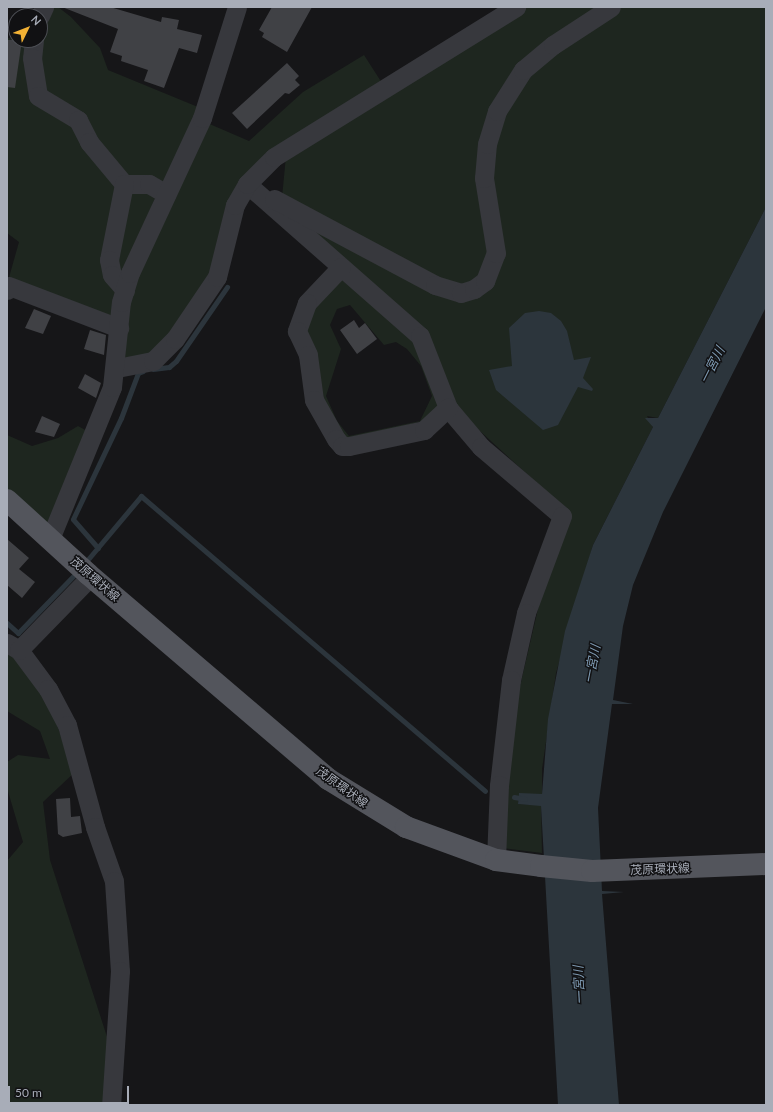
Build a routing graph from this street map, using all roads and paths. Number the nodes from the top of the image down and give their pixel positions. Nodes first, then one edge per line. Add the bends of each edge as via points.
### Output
1 (237, 7) edge
2 (516, 7) edge
3 (612, 7) edge
4 (33, 48) edge
5 (124, 184) junction
6 (247, 184) junction
7 (166, 194) junction
8 (341, 267) junction
9 (7, 290) edge
10 (125, 290) junction
11 (119, 328) junction
12 (117, 368) junction
13 (448, 408) junction
14 (7, 500) edge
15 (50, 539) junction
16 (84, 570) junction
17 (13, 647) edge
18 (496, 860) junction
19 (766, 864) edge
20 (115, 1101) edge

1 - 7 street via 218,63 210,98
2 - 6 street via 274,157
3 - 6 street via 553,45 524,70 497,111 487,144 484,178 496,253 485,282 474,289 461,293 435,285
4 - 5 street via 32,58 38,96 53,101 78,120 89,142
5 - 7 street via 149,184
5 - 10 street via 109,260 112,275
6 - 8 street
6 - 12 street via 235,205 216,277 175,339 153,361
7 - 10 street via 148,229
8 - 13 street via 420,336
8 - 13 street via 307,303 297,331 308,355 314,400 336,439 342,446 349,446 424,430
9 - 11 street via 9,286
10 - 11 street
11 - 12 street
12 - 15 street via 112,387
13 - 18 street via 481,447 562,516 526,613 511,680 499,785
14 - 15 main road, 茂原環状線
15 - 16 main road, 茂原環状線
16 - 17 street
16 - 18 main road, 茂原環状線 via 328,779 406,827
17 - 20 street via 48,689 67,725 95,828 114,881 120,971
18 - 19 main road, 茂原環状線 via 592,871

